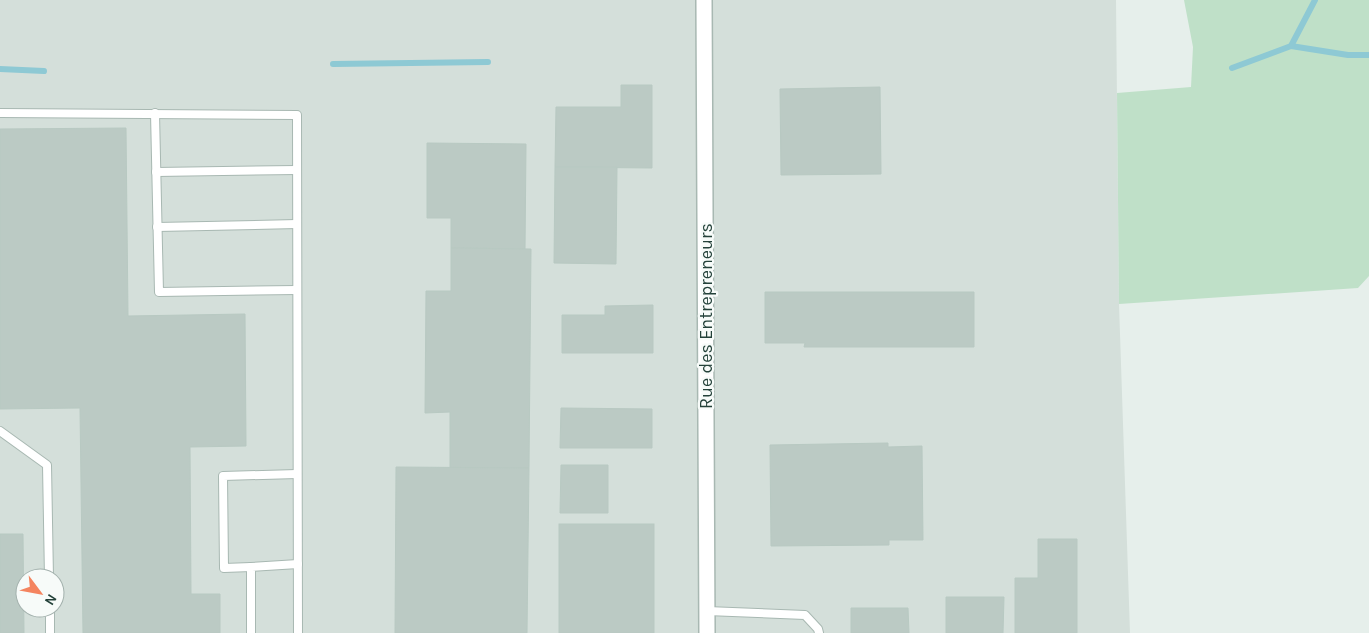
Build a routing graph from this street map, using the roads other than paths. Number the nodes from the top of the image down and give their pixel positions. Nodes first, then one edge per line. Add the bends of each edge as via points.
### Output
1 (704, 0) edge
2 (0, 112) edge
3 (155, 113) junction
4 (297, 170) junction
5 (156, 172) junction
6 (297, 224) junction
7 (157, 227) junction
8 (297, 290) junction
9 (0, 431) edge
10 (297, 474) junction
11 (298, 564) junction
12 (250, 567) junction
13 (49, 568) edge
14 (707, 611) junction
15 (50, 618) edge
16 (50, 633) edge
17 (251, 633) edge
18 (298, 633) edge
19 (707, 633) edge
20 (818, 633) edge

1 - 14 street, Rue des Entrepreneurs
2 - 3 lane
3 - 4 lane via 297,115
3 - 5 lane
4 - 5 lane
4 - 6 lane
5 - 7 lane
6 - 7 lane
6 - 8 lane
7 - 8 lane via 159,292
8 - 10 lane
9 - 13 lane via 47,465
10 - 11 lane
10 - 12 lane via 223,476 224,568
11 - 12 lane
11 - 18 lane
12 - 17 lane
14 - 19 street, Rue des Entrepreneurs
14 - 20 lane via 805,616
15 - 16 lane

